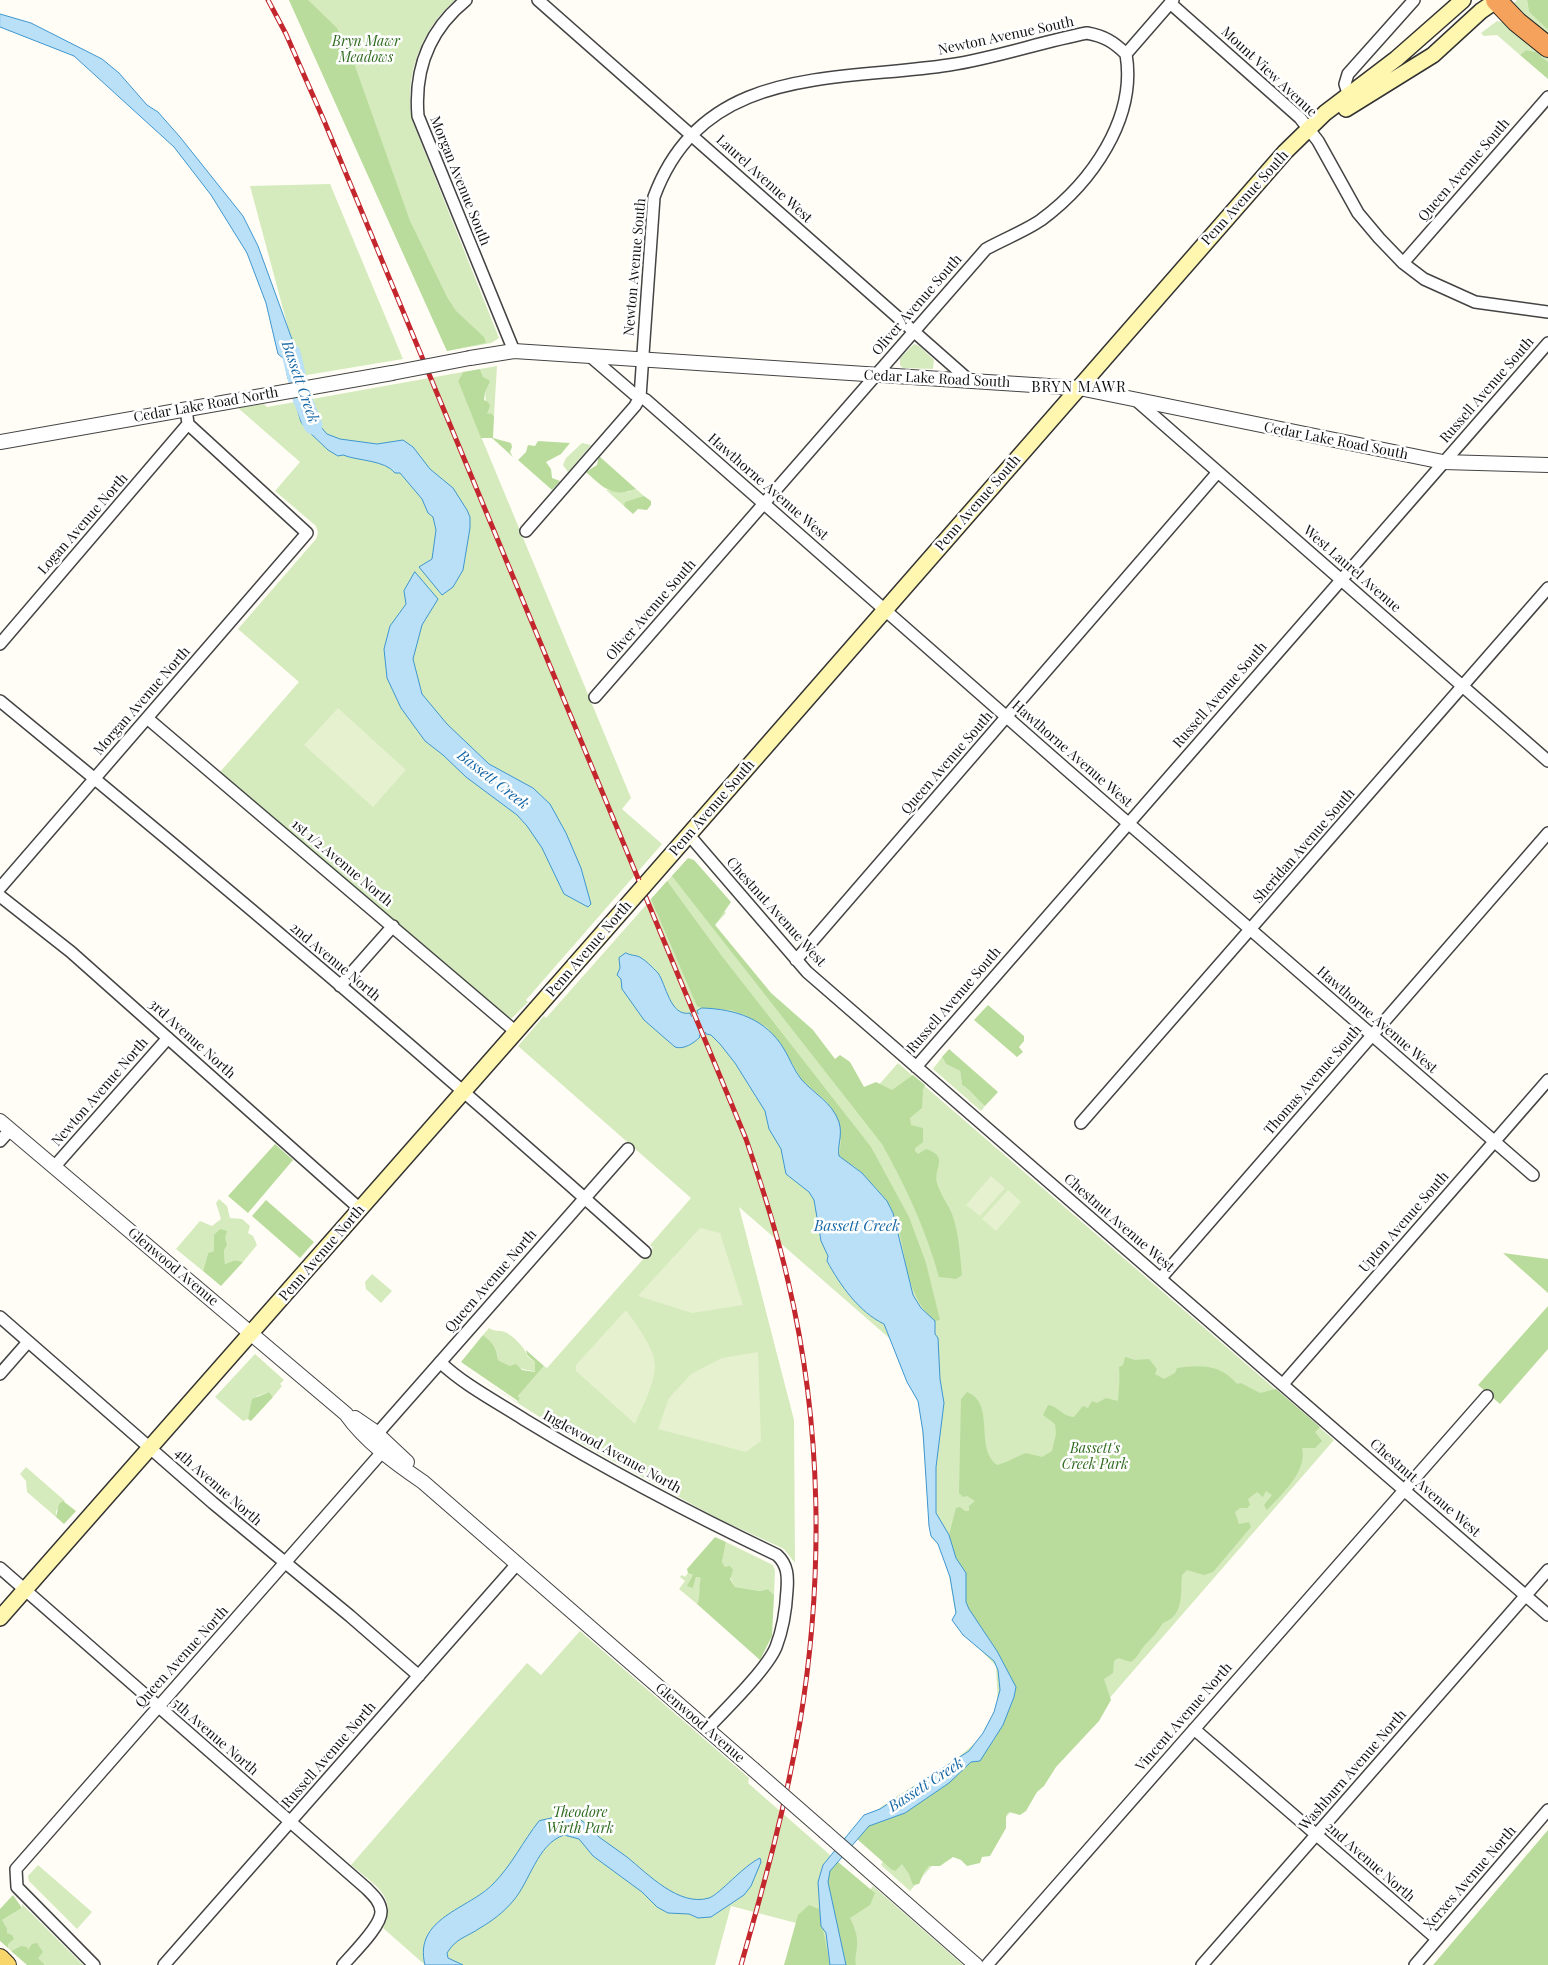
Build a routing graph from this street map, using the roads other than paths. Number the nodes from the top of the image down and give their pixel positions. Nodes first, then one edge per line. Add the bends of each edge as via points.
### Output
1 (466, 0) edge
2 (538, 0) edge
3 (1414, 0) edge
4 (1463, 0) edge
5 (1496, 0) edge
6 (1172, 2) edge
7 (1548, 47) edge
8 (1126, 54) junction
9 (1349, 96) junction
10 (1548, 97) edge
11 (1313, 126) junction
12 (691, 134) junction
13 (1403, 263) junction
14 (1548, 312) edge
15 (914, 331) junction
16 (1548, 343) edge
17 (514, 351) junction
18 (591, 357) junction
19 (470, 358) joint
20 (642, 360) junction
21 (875, 375) junction
22 (970, 380) junction
23 (1079, 388) junction
24 (640, 397) junction
25 (1136, 401) junction
26 (186, 409) junction
27 (188, 424) junction
28 (0, 442) edge
29 (1443, 462) junction
30 (1548, 464) edge
31 (1218, 472) junction
32 (764, 503) junction
33 (526, 531) dead end
34 (1341, 580) junction
35 (1548, 588) edge
36 (885, 610) junction
37 (0, 644) edge
38 (1463, 686) junction
39 (595, 697) dead end
40 (0, 701) edge
41 (1007, 717) junction
42 (147, 718) junction
43 (1548, 761) edge
44 (94, 778) junction
45 (1128, 823) junction
46 (1548, 833) edge
47 (684, 841) junction
48 (642, 887) joint
49 (0, 888) edge
50 (0, 896) edge
51 (393, 926) junction
52 (1251, 929) junction
53 (796, 960) junction
54 (340, 986) junction
55 (516, 1032) junction
56 (1373, 1034) junction
57 (168, 1038) junction
58 (916, 1067) junction
59 (1548, 1080) edge
60 (463, 1092) junction
61 (1081, 1123) dead end
62 (5, 1126) edge
63 (0, 1141) edge
64 (1494, 1142) junction
65 (628, 1149) dead end
66 (55, 1166) junction
67 (1533, 1175) dead end
68 (584, 1198) junction
69 (360, 1209) junction
70 (645, 1252) dead end
71 (1161, 1278) junction
72 (0, 1317) edge
73 (252, 1333) junction
74 (28, 1342) junction
75 (440, 1362) junction
76 (0, 1374) edge
77 (1283, 1384) junction
78 (1487, 1396) dead end
79 (346, 1414) junction
80 (377, 1434) junction
81 (150, 1448) junction
82 (383, 1451) junction
83 (423, 1482) junction
84 (1404, 1490) junction
85 (285, 1564) junction
86 (517, 1564) junction
87 (0, 1568) edge
88 (1548, 1570) edge
89 (24, 1590) junction
90 (1526, 1595) junction
91 (1548, 1615) edge
92 (0, 1618) edge
93 (419, 1676) junction
94 (157, 1707) junction
95 (707, 1729) junction
96 (1194, 1729) junction
97 (1548, 1810) edge
98 (290, 1822) junction
99 (1316, 1835) junction
100 (1437, 1940) junction
101 (0, 1958) edge
102 (7, 1965) edge
103 (94, 1965) edge
104 (164, 1965) edge
105 (342, 1965) edge
106 (976, 1965) edge
107 (987, 1965) edge
108 (1202, 1965) edge
109 (1415, 1965) edge

1 - 17 street, Morgan Avenue South via 446,19 426,50 418,75 418,116
2 - 12 street, Laurel Avenue West
3 - 9 street via 1348,74 1344,84
4 - 9 main road, Penn Avenue South
5 - 7 highway
5 - 11 main road, Penn Avenue South via 1416,67 1331,119
6 - 8 street
6 - 11 street, Mount View Avenue via 1300,118
8 - 12 street, Newton Avenue South via 1100,36 1086,34 982,60 797,81 731,106
8 - 15 street, Oliver Avenue South via 1129,83 1103,153 1086,175 1039,220 986,249
9 - 11 main road, Penn Avenue South
10 - 13 street, Queen Avenue South
11 - 13 street, Mount View Avenue via 1358,213
11 - 23 main road, Penn Avenue South via 1285,152
12 - 15 street, Laurel Avenue West
12 - 20 street, Newton Avenue South via 662,176 654,197
13 - 14 street, Mount View Avenue via 1424,279 1475,302
15 - 21 street, Oliver Avenue South
15 - 22 street, Laurel Avenue West
16 - 29 street, Russell Avenue South
17 - 18 street, Cedar Lake Road South
17 - 19 street, Cedar Lake Road South
18 - 20 street, Cedar Lake Road South
18 - 24 street, Hawthorne Avenue West
19 - 26 street, Cedar Lake Road North, bridge
20 - 21 street, Cedar Lake Road South
20 - 24 street, Newton Avenue South
21 - 22 street, Cedar Lake Road South
21 - 32 street, Oliver Avenue South
22 - 23 street, Cedar Lake Road South
23 - 25 street, Cedar Lake Road South
23 - 36 main road, Penn Avenue South
24 - 32 street, Hawthorne Avenue West
24 - 33 street
25 - 29 street, Cedar Lake Road South
25 - 31 street, West Laurel Avenue
26 - 27 street
26 - 28 street, Cedar Lake Road North
27 - 37 street, Logan Avenue North
27 - 42 street, Morgan Avenue North via 307,533
29 - 30 street, Cedar Lake Road South
29 - 34 street, Russell Avenue South
31 - 34 street, West Laurel Avenue
31 - 41 street, Queen Avenue South
32 - 36 street, Hawthorne Avenue West
32 - 39 street, Oliver Avenue South
34 - 38 street, West Laurel Avenue
34 - 45 street, Russell Avenue South
35 - 38 street, Sheridan Avenue South
36 - 41 street, Hawthorne Avenue West
36 - 47 main road, Penn Avenue South
38 - 43 street, West Laurel Avenue
38 - 52 street, Sheridan Avenue South
40 - 44 street, 2nd Avenue North
41 - 45 street, Hawthorne Avenue West
41 - 53 street, Queen Avenue South
42 - 44 street, Morgan Avenue North
42 - 51 street, 1st 1/2 Avenue North
44 - 49 street, Morgan Avenue North
44 - 54 street, 2nd Avenue North
45 - 52 street, Hawthorne Avenue West
45 - 58 street, Russell Avenue South
46 - 56 street, Thomas Avenue South
47 - 48 main road, Penn Avenue South
47 - 53 street, Chestnut Avenue West
48 - 55 main road, Penn Avenue North, bridge
50 - 57 street, 3rd Avenue North via 71,952
51 - 54 street
51 - 55 street, 1st 1/2 Avenue North
52 - 56 street, Hawthorne Avenue West
52 - 61 street, Sheridan Avenue South
53 - 58 street, Chestnut Avenue West
54 - 60 street, 2nd Avenue North
55 - 60 main road, Penn Avenue North
56 - 64 street, Hawthorne Avenue West
56 - 71 street, Thomas Avenue South
57 - 66 street, Newton Avenue North
57 - 69 street, 3rd Avenue North
58 - 71 street, Chestnut Avenue West
59 - 64 street, Upton Avenue South
60 - 68 street, 2nd Avenue North
60 - 69 main road, Penn Avenue North
62 - 63 street
62 - 66 street, Glenwood Avenue
64 - 67 street, Hawthorne Avenue West
64 - 77 street, Upton Avenue South
65 - 68 street, Queen Avenue North
66 - 73 street, Glenwood Avenue
68 - 70 street, 2nd Avenue North
68 - 75 street, Queen Avenue North
69 - 73 main road, Penn Avenue North
71 - 77 street, Chestnut Avenue West
72 - 74 street, 4th Avenue North
73 - 79 street, Glenwood Avenue
73 - 81 main road, Penn Avenue North
74 - 76 street
74 - 81 street, 4th Avenue North
75 - 80 street, Queen Avenue North
75 - 95 street, Inglewood Avenue North via 590,1460 777,1555 786,1566 788,1578 783,1624 776,1648
77 - 84 street, Chestnut Avenue West
78 - 84 street, Vincent Avenue North
79 - 80 street, Glenwood Avenue via 361,1420
79 - 82 street, Glenwood Avenue via 356,1428
80 - 83 street, Glenwood Avenue via 399,1452
81 - 85 street, 4th Avenue North
81 - 89 main road, Penn Avenue North
82 - 83 street, Glenwood Avenue
82 - 85 street, Queen Avenue North
83 - 86 street, Glenwood Avenue
84 - 90 street, Chestnut Avenue West
84 - 96 street, Vincent Avenue North
85 - 93 street, 4th Avenue North
85 - 94 street, Queen Avenue North
86 - 93 street, Russell Avenue North
86 - 95 street, Glenwood Avenue
87 - 89 street, 5th Avenue North
88 - 90 street, Washburn Avenue North
89 - 92 main road, Penn Avenue North
89 - 94 street, 5th Avenue North
90 - 91 street, Chestnut Avenue West
90 - 99 street, Washburn Avenue North
93 - 98 street, Russell Avenue North
94 - 98 street, 5th Avenue North
94 - 103 street, Queen Avenue North via 16,1869 16,1887
95 - 106 street, Glenwood Avenue, bridge
96 - 99 street, 2nd Avenue North
96 - 107 street, Vincent Avenue North
97 - 100 street, Xerxes Avenue North
98 - 104 street, Russell Avenue North
98 - 105 street, 5th Avenue North via 378,1901 381,1913 378,1925
99 - 100 street, 2nd Avenue North
99 - 108 street, Washburn Avenue North
100 - 109 street, Xerxes Avenue North
101 - 102 main road

